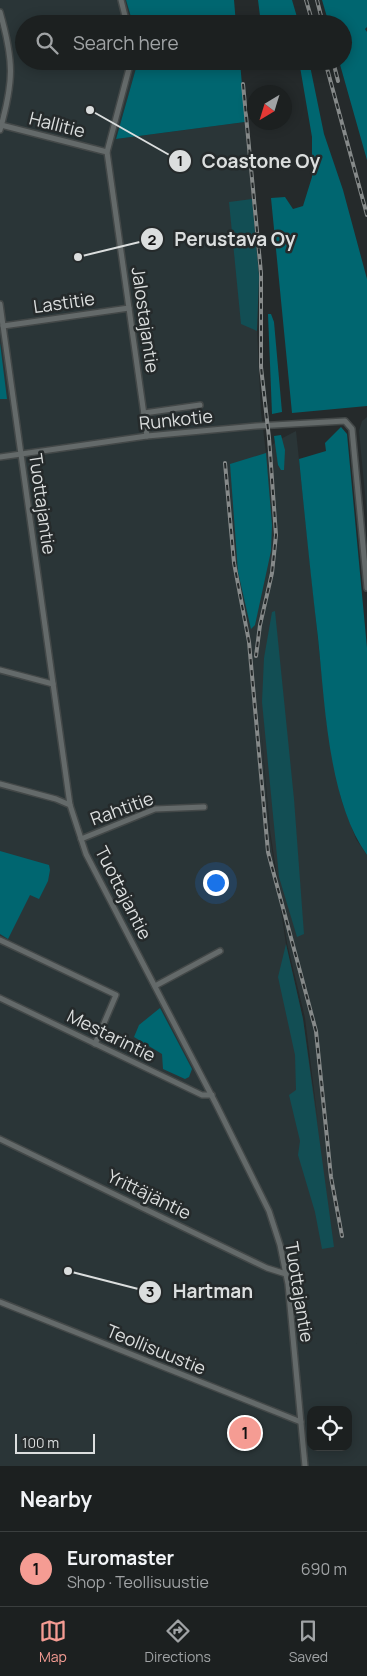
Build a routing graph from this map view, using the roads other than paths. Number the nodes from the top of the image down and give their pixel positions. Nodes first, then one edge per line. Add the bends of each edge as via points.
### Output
1 (121, 0) edge
2 (0, 12) edge
3 (125, 15) edge
4 (129, 70) edge
5 (1, 128) edge
6 (107, 152) junction
7 (0, 304) edge
8 (129, 308) junction
9 (3, 326) junction
10 (200, 405) dead end
11 (144, 413) junction
12 (147, 436) junction
13 (21, 454) junction
14 (0, 456) edge
15 (367, 588) edge
16 (0, 670) edge
17 (53, 684) junction
18 (0, 784) edge
19 (70, 805) junction
20 (204, 806) dead end
21 (81, 839) junction
22 (0, 940) edge
23 (220, 951) dead end
24 (155, 986) junction
25 (0, 998) edge
26 (95, 1044) junction
27 (212, 1095) junction
28 (0, 1139) edge
29 (286, 1274) junction
30 (0, 1302) edge
31 (301, 1422) junction
32 (305, 1466) edge

1 - 3 street
2 - 5 street via 12,68
4 - 6 street, Jalostajantie
5 - 6 street, Hallitie
6 - 8 street, Jalostajantie
7 - 9 street, Tuottajantie
8 - 9 street, Lastitie
8 - 11 street, Jalostajantie
9 - 13 street, Tuottajantie
10 - 11 street
11 - 12 street, Jalostajantie
12 - 13 street, Runkotie
12 - 15 street, Runkotie via 339,420 349,424
13 - 14 street, Runkotie
13 - 17 street, Tuottajantie
16 - 17 street
17 - 19 street, Tuottajantie
18 - 19 street
19 - 21 street, Tuottajantie
20 - 21 street, Rahtitie via 155,809
21 - 24 street, Tuottajantie
22 - 26 street via 116,995
23 - 24 street
24 - 27 street, Tuottajantie
25 - 26 street, Mestarintie
26 - 27 street, Mestarintie via 202,1095
27 - 29 street, Tuottajantie via 269,1210
28 - 29 street, Yrittäjäntie via 267,1268
29 - 31 street, Tuottajantie
30 - 31 street, Teollisuustie
31 - 32 street, Tuottajantie

